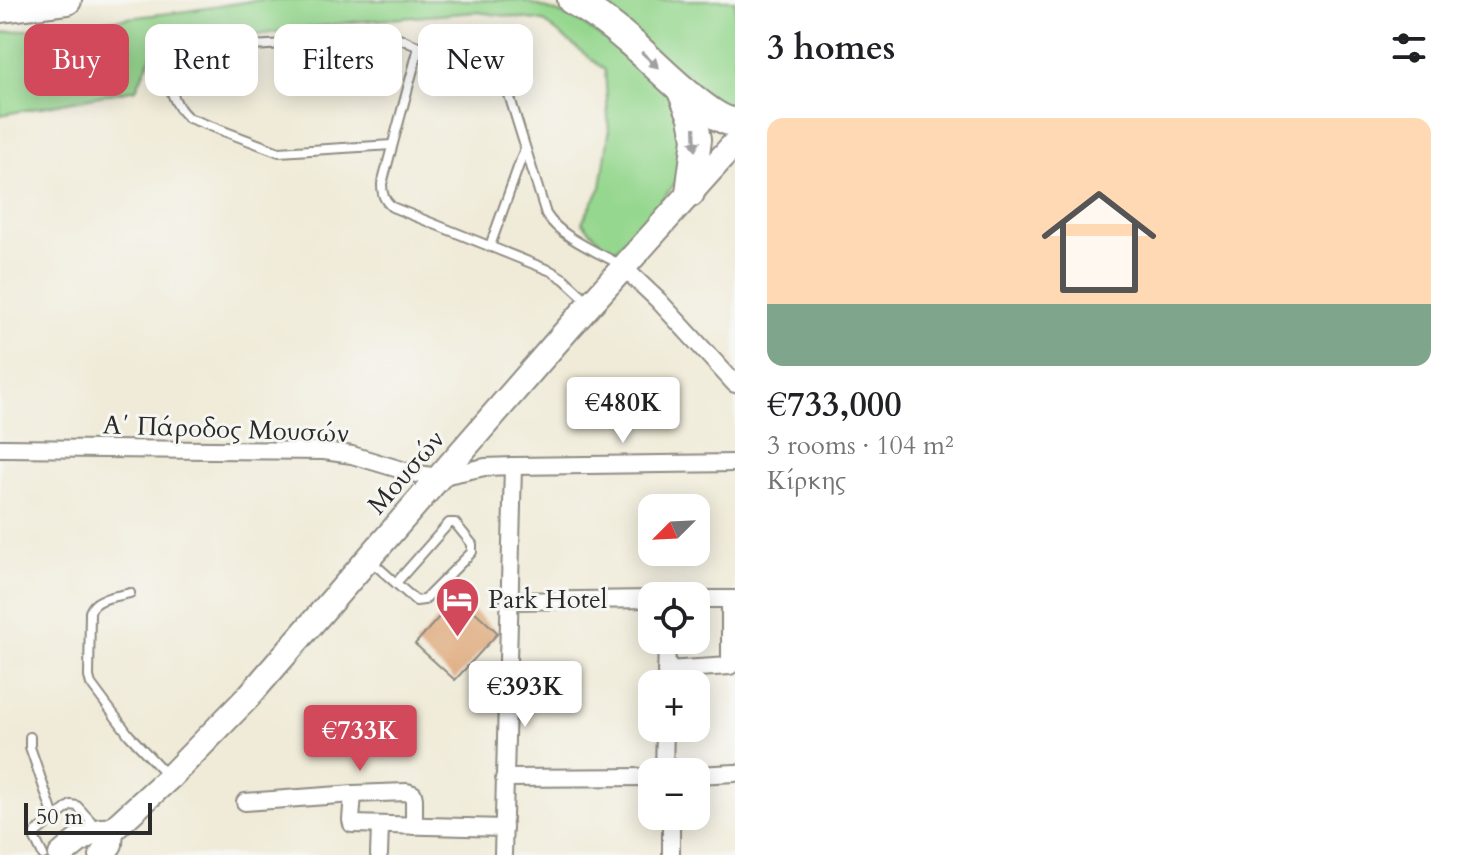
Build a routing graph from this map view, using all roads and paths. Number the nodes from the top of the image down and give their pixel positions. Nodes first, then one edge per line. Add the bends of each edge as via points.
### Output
1 (67, 0) edge
2 (572, 0) edge
3 (0, 8) edge
4 (418, 47) edge
5 (418, 51) edge
6 (681, 88) junction
7 (510, 96) edge
8 (735, 122) edge
9 (735, 143) edge
10 (392, 145) junction
11 (526, 146) junction
12 (690, 193) junction
13 (490, 246) junction
14 (623, 267) junction
15 (591, 304) junction
16 (735, 384) edge
17 (0, 448) edge
18 (735, 463) edge
19 (513, 466) junction
20 (438, 477) junction
21 (368, 558) junction
22 (396, 583) junction
23 (130, 593) dead end
24 (638, 599) edge
25 (710, 599) edge
26 (733, 599) edge
27 (509, 601) junction
28 (707, 670) edge
29 (30, 737) dead end
30 (735, 773) edge
31 (710, 774) edge
32 (170, 777) junction
33 (638, 777) edge
34 (504, 778) junction
35 (353, 794) junction
36 (245, 802) dead end
37 (54, 817) junction
38 (380, 826) junction
39 (414, 826) junction
40 (504, 828) junction
41 (105, 830) junction
42 (671, 830) edge
43 (43, 855) edge
44 (61, 855) edge
45 (102, 855) edge
46 (379, 855) edge
47 (503, 855) edge
48 (671, 855) edge

1 - 3 highway
2 -> 6 highway via 626,38
4 - 10 lane via 392,37 208,49 182,55 169,70 182,113 279,152
5 - 10 lane
6 - 8 highway via 721,119
6 -> 12 highway via 697,139
7 - 11 lane
9 - 12 main road, Μουσών
10 - 13 lane via 382,184 386,202
11 - 13 lane
11 - 14 lane via 551,223
12 - 14 main road, Μουσών
13 - 15 lane via 551,271
14 - 15 main road, Μουσών
14 - 16 street
15 - 20 main road, Μουσών
17 - 20 street, Α΄ Πάροδος Μουσών via 324,451
18 - 19 street, Α΄ Πάροδος Μουσών
19 - 20 street, Α΄ Πάροδος Μουσών
19 - 27 street
20 - 21 main road, Μουσών
21 - 22 lane
21 - 32 main road, Μουσών via 248,697
22 - 22 lane via 416,601 424,600 472,552 472,544 455,523 449,523
23 - 32 lane via 92,606 89,677 129,735
24 - 27 street
25 - 26 street
26 - 28 street via 730,666
27 - 34 street
29 - 37 lane
30 - 31 street
32 - 41 main road, Μουσών
33 - 34 street
34 - 40 street
35 - 36 street
35 - 38 street via 352,824
35 - 39 street via 413,794
37 - 41 lane via 74,805
37 - 43 lane via 34,836
38 - 39 street
38 - 46 street
39 - 40 street
40 - 47 street
41 - 44 main road, Μουσών via 92,831
41 - 45 main road, Μουσών via 110,844
42 - 48 street

